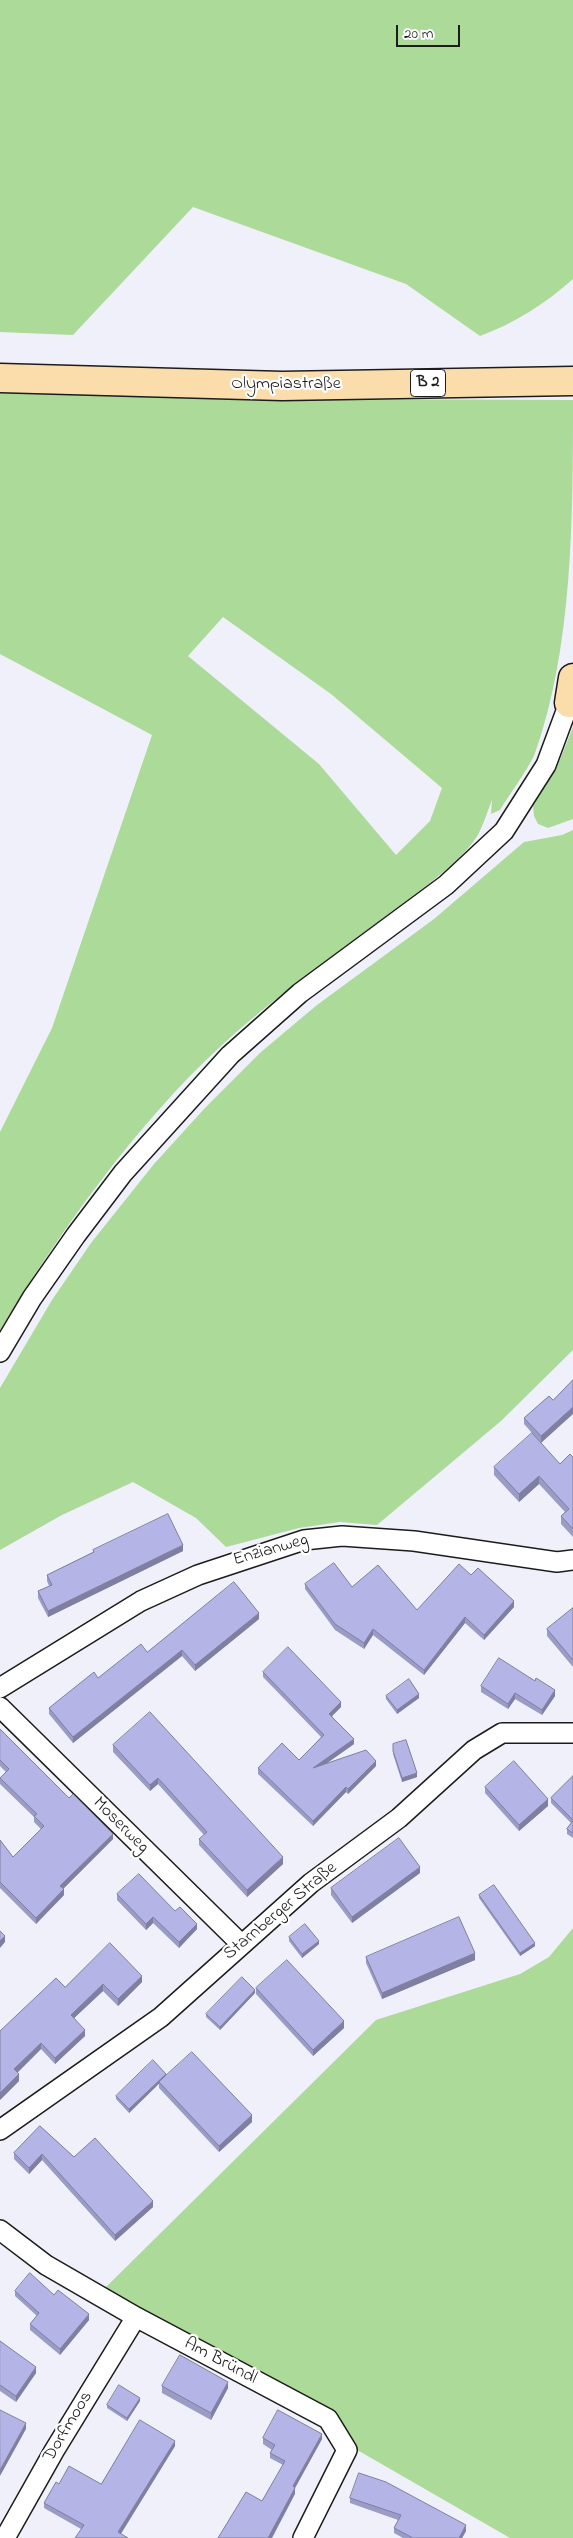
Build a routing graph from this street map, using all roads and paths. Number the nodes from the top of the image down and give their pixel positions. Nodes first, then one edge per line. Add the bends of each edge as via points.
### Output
1 (0, 378) edge
2 (573, 381) edge
3 (572, 692) edge
4 (0, 1352) edge
5 (573, 1560) edge
6 (0, 1688) edge
7 (0, 1708) edge
8 (573, 1733) edge
9 (241, 1944) junction
10 (0, 2130) edge
11 (0, 2230) edge
12 (136, 2317) junction
13 (5, 2538) edge
14 (303, 2538) edge

1 - 2 main road, Olympiastraße / B 2 via 282,386
3 - 4 street via 546,765 504,831 446,885 300,993 230,1055 123,1173 37,1290
5 - 6 street, Enzianweg via 557,1562 360,1537 304,1540 198,1575 141,1601
7 - 9 street, Moserweg
8 - 9 street, Starnberger Straße via 502,1733 474,1750 399,1818 311,1883
9 - 10 street, Starnberger Straße via 161,2017
11 - 12 street, Am Bründl via 46,2265
12 - 13 street, Dorfmoos via 54,2450
12 - 14 street, Am Bründl via 328,2419 348,2450

